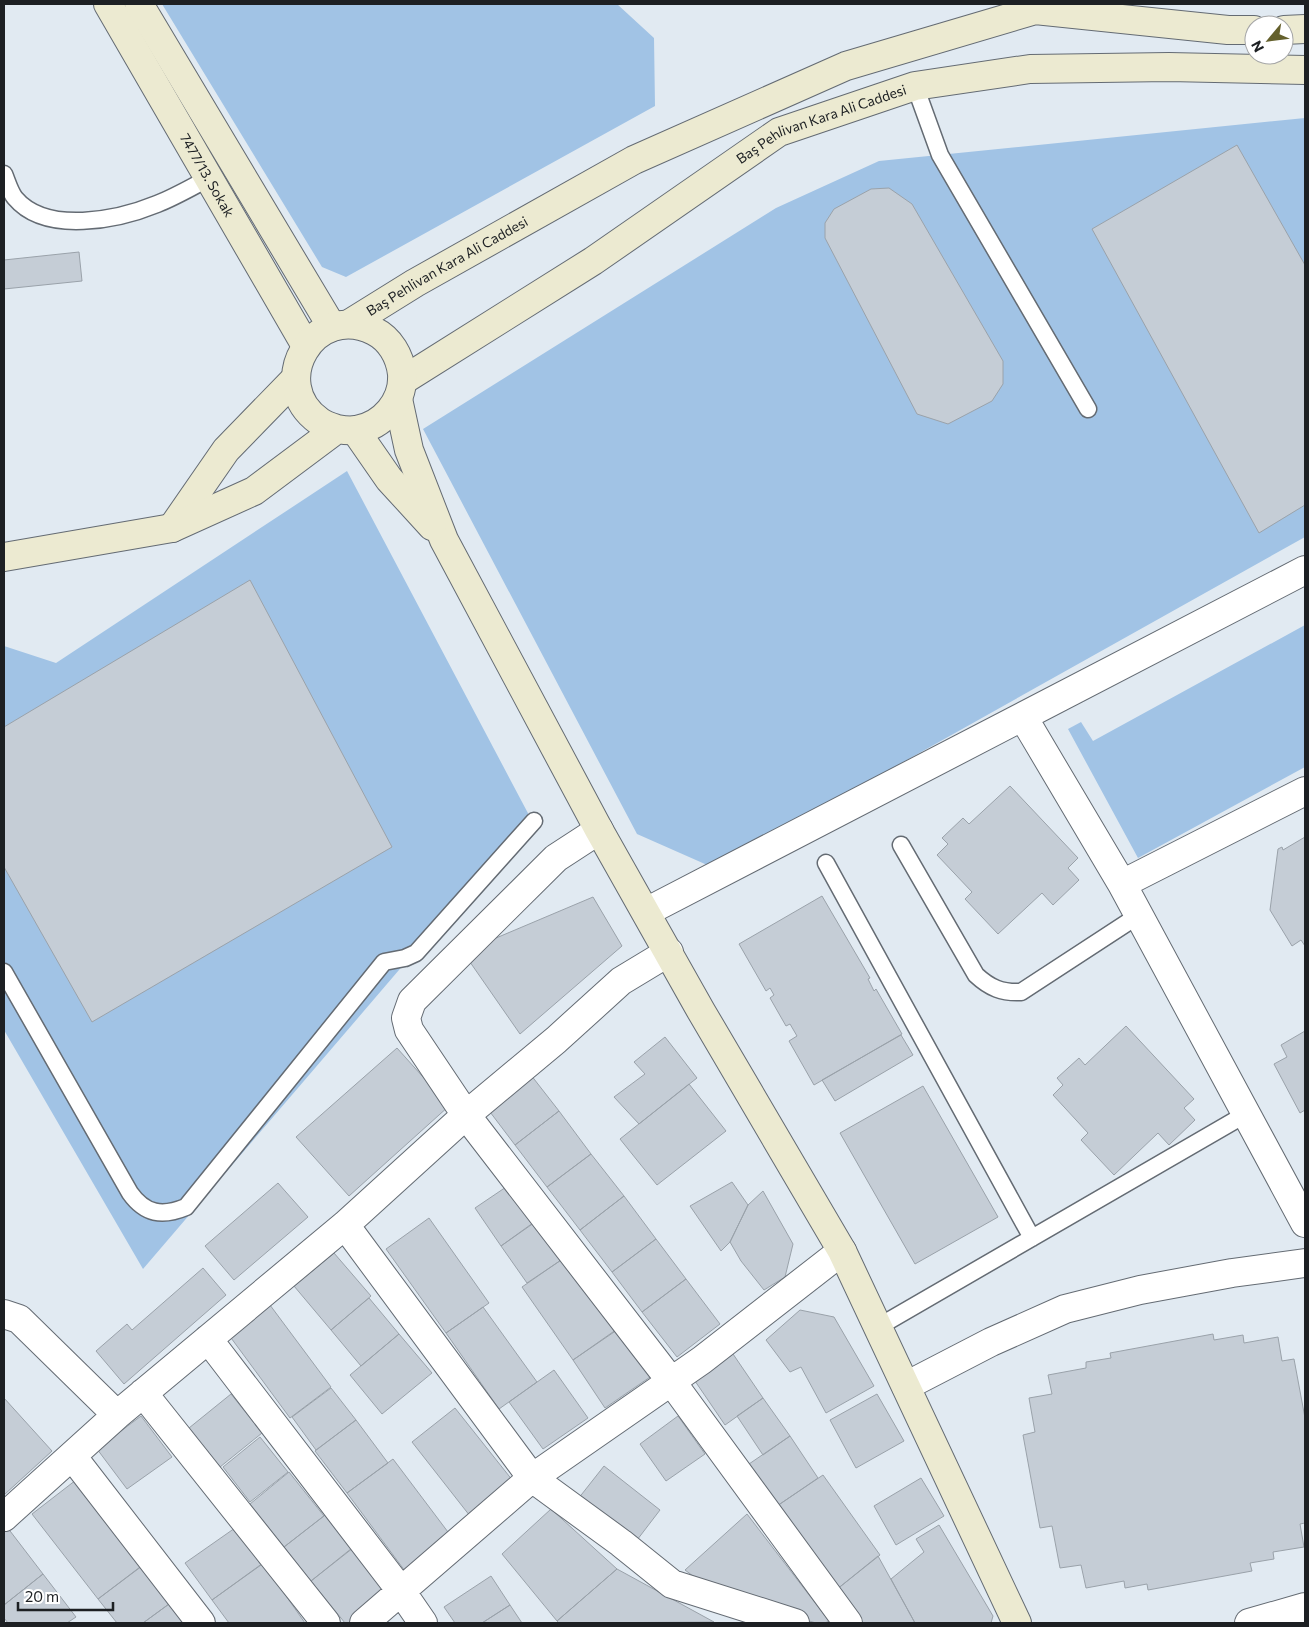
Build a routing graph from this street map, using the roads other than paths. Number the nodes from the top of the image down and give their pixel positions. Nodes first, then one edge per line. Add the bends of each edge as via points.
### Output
1 (108, 4) edge
2 (139, 4) edge
3 (1244, 30) edge
4 (1305, 70) edge
5 (915, 86) junction
6 (4, 174) edge
7 (209, 178) junction
8 (340, 325) junction
9 (306, 346) junction
10 (296, 378) junction
11 (400, 390) junction
12 (1088, 409) dead end
13 (346, 430) junction
14 (172, 528) junction
15 (444, 540) junction
16 (4, 557) edge
17 (1305, 570) edge
18 (1023, 717) junction
19 (1305, 790) edge
20 (534, 821) dead end
21 (599, 830) junction
22 (901, 845) dead end
23 (826, 863) dead end
24 (1122, 884) junction
25 (646, 912) junction
26 (1139, 915) junction
27 (668, 952) junction
28 (4, 972) edge
29 (1246, 1114) junction
30 (466, 1115) junction
31 (1305, 1223) edge
32 (345, 1225) junction
33 (1032, 1238) junction
34 (842, 1251) junction
35 (1305, 1263) edge
36 (4, 1314) edge
37 (878, 1327) junction
38 (208, 1340) junction
39 (671, 1381) junction
40 (906, 1386) junction
41 (143, 1393) junction
42 (117, 1415) junction
43 (72, 1456) junction
44 (532, 1478) junction
45 (4, 1517) edge
46 (401, 1591) junction
47 (1305, 1608) edge
48 (201, 1623) edge
49 (326, 1623) edge
50 (364, 1623) edge
51 (423, 1623) edge
52 (795, 1623) edge
53 (848, 1623) edge
54 (1017, 1623) edge
55 (1249, 1623) edge

1 - 7 street, 7477/13. Sokak
2 - 8 street, 7477/13. Sokak
3 - 8 street, Baş Pehlivan Kara Ali Caddesi via 1035,10 846,66 634,160
4 - 5 street, Baş Pehlivan Kara Ali Caddesi via 1169,67 1030,69
5 - 11 street, Baş Pehlivan Kara Ali Caddesi via 780,132
5 - 12 lane via 940,155
6 - 7 lane via 14,196 32,212 52,219 81,220 135,212
7 - 9 street, 7477/13. Sokak
8 - 9 street, Baş Pehlivan Kara Ali Caddesi via 318,334
8 - 11 street, Baş Pehlivan Kara Ali Caddesi via 365,326 392,346 400,362
9 - 10 street, Baş Pehlivan Kara Ali Caddesi via 298,361
10 - 13 street, Baş Pehlivan Kara Ali Caddesi via 306,409 320,422
10 - 14 street via 226,450
11 - 13 street, Baş Pehlivan Kara Ali Caddesi via 388,414 373,425
11 - 15 street via 409,450
13 - 14 street, Baş Pehlivan Kara Ali Caddesi via 254,491
13 - 15 street
14 - 16 street, Baş Pehlivan Kara Ali Caddesi
15 - 21 street
17 - 18 street
18 - 24 street
18 - 25 street
19 - 24 street
20 - 28 lane via 416,953 384,962 186,1207 176,1211 155,1212 136,1202
21 - 25 street
21 - 30 street via 556,858 412,1001 408,1009 409,1030
22 - 26 lane via 976,975 997,990 1021,992
23 - 33 lane
24 - 26 street
25 - 27 street
26 - 29 street
27 - 30 street via 620,981
27 - 34 street
29 - 31 street
29 - 33 lane
30 - 32 street
30 - 39 street
32 - 38 street
32 - 44 street
33 - 37 lane
34 - 37 street
34 - 39 street
35 - 40 street via 1140,1290 1065,1309 991,1342
36 - 42 street via 19,1319
37 - 40 street
38 - 41 street
38 - 46 street
39 - 44 street
39 - 53 street
40 - 54 street
41 - 42 street
41 - 49 street
42 - 43 street
43 - 45 street
43 - 48 street
44 - 46 street
44 - 52 street via 672,1584
46 - 50 street
46 - 51 street
47 - 55 street

